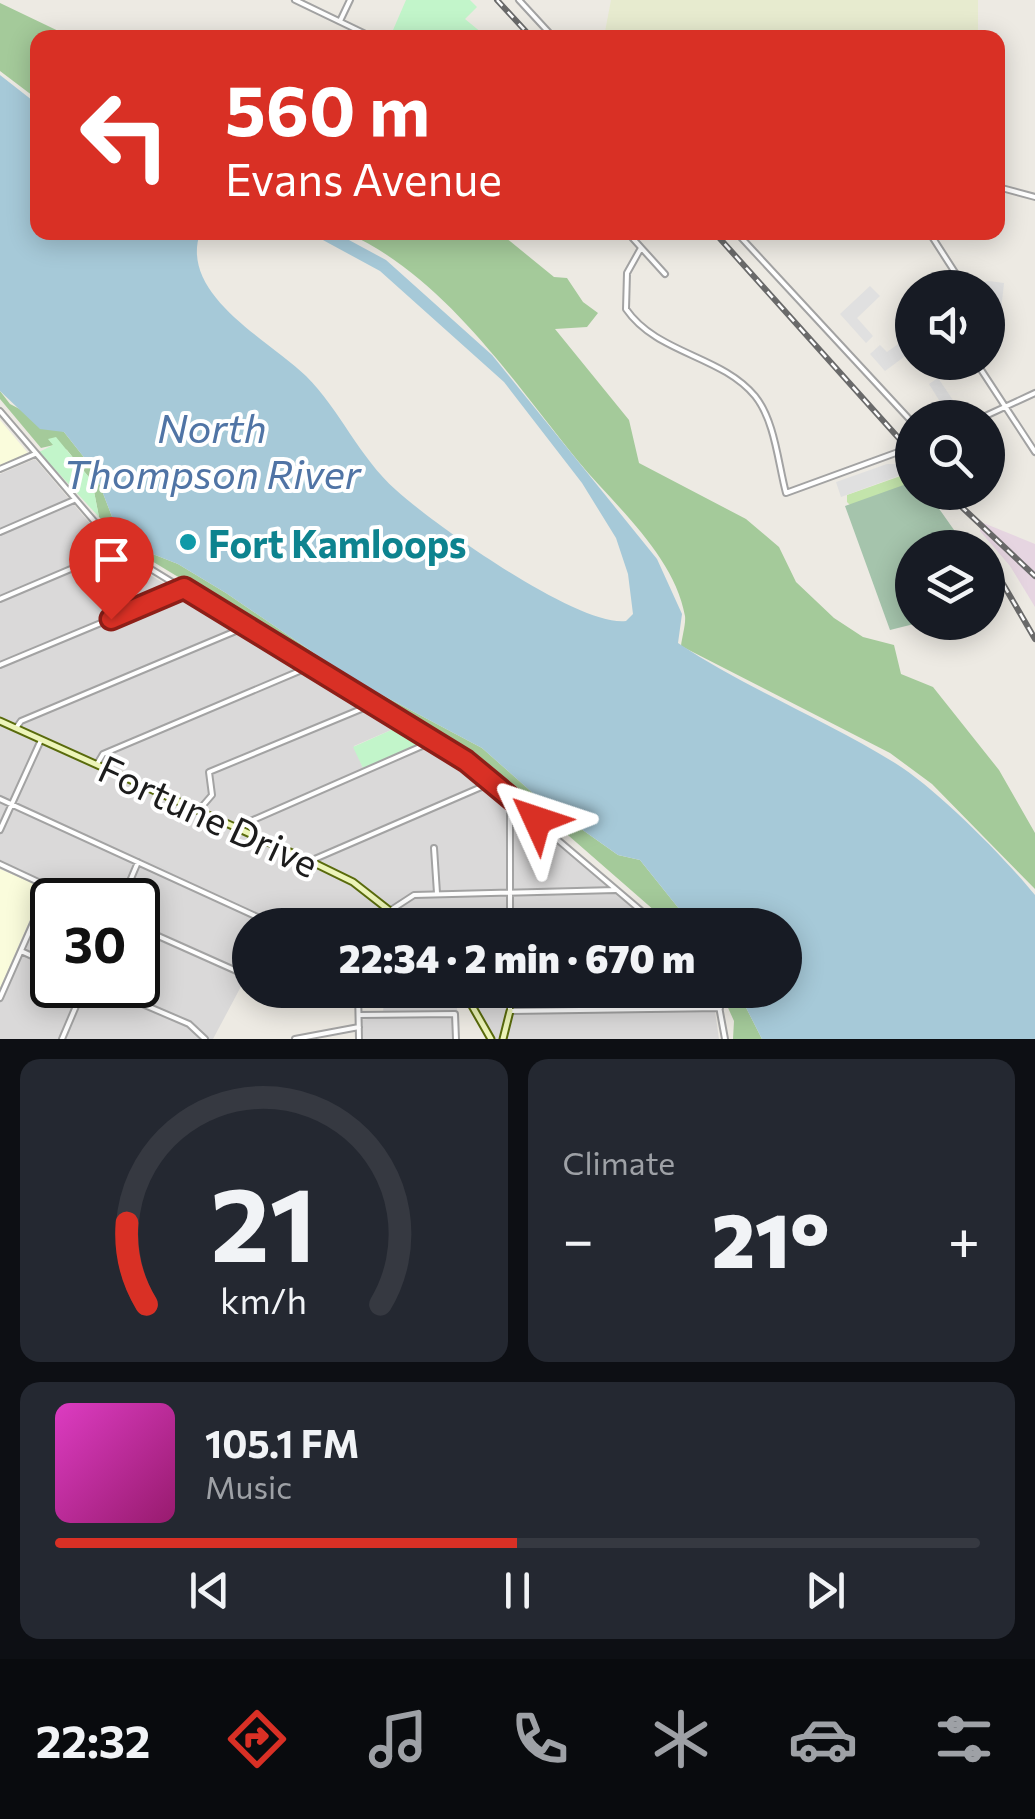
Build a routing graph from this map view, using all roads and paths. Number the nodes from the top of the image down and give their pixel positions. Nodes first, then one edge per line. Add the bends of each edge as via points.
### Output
1 (295, 0) edge
2 (350, 0) edge
3 (519, 0) edge
4 (340, 21) junction
5 (358, 30) edge
6 (547, 30) edge
7 (1005, 189) edge
8 (1035, 197) edge
9 (634, 240) edge
10 (743, 240) edge
11 (934, 240) edge
12 (641, 248) junction
13 (953, 270) edge
14 (665, 274) dead end
15 (1035, 393) edge
16 (895, 404) edge
17 (1005, 407) edge
18 (1005, 408) edge
19 (0, 411) edge
20 (1035, 452) edge
21 (895, 453) edge
22 (35, 454) junction
23 (0, 469) edge
24 (74, 500) junction
25 (0, 532) edge
26 (118, 549) junction
27 (184, 588) junction
28 (0, 600) edge
29 (246, 627) junction
30 (0, 665) edge
31 (309, 667) junction
32 (371, 704) junction
33 (0, 721) edge
34 (16, 728) junction
35 (41, 740) junction
36 (432, 742) junction
37 (97, 764) junction
38 (494, 782) junction
39 (510, 797) junction
40 (0, 800) edge
41 (12, 805) junction
42 (199, 810) junction
43 (237, 828) junction
44 (0, 830) edge
45 (434, 848) dead end
46 (310, 861) junction
47 (138, 862) junction
48 (0, 864) edge
49 (131, 878) edge
50 (30, 879) edge
51 (616, 890) junction
52 (510, 893) junction
53 (437, 894) junction
54 (238, 908) edge
55 (389, 908) joint
56 (510, 908) edge
57 (638, 908) edge
58 (30, 931) edge
59 (160, 937) edge
60 (21, 951) junction
61 (30, 955) edge
62 (232, 968) edge
63 (0, 998) edge
64 (75, 1008) edge
65 (152, 1008) edge
66 (359, 1008) edge
67 (473, 1008) edge
68 (720, 1008) joint
69 (510, 1011) joint
70 (359, 1016) junction
71 (359, 1027) junction
72 (62, 1039) edge
73 (205, 1039) edge
74 (296, 1039) edge
75 (360, 1039) edge
76 (456, 1039) edge
77 (491, 1039) edge
78 (503, 1039) edge
79 (725, 1039) edge

1 - 4 street
2 - 4 street
3 - 6 street
4 - 5 street
7 - 8 street
9 - 12 street
10 - 16 street
11 - 13 street
12 - 14 street
12 - 21 street via 627,273 626,309 652,336 756,397 786,493
15 - 17 street
18 - 20 street
19 - 22 street
22 - 23 street
22 - 24 street
24 - 25 street
24 - 26 street
26 - 27 street
26 - 28 street
27 - 29 street
27 - 30 street
29 - 31 street
29 - 34 street
31 - 32 street
31 - 37 street via 104,754
32 - 36 street
32 - 42 street via 209,772 212,795
33 - 34 main road, Fortune Drive
34 - 35 main road, Fortune Drive
35 - 37 main road, Fortune Drive
35 - 41 street
36 - 38 street
36 - 43 street
37 - 42 main road, Fortune Drive
38 - 39 street
38 - 46 street
39 - 51 street
39 - 52 street
40 - 41 street
41 - 44 street
41 - 47 street
42 - 43 main road, Fortune Drive
43 - 46 main road, Fortune Drive
45 - 53 street
46 - 55 main road, Fortune Drive
47 - 49 street
47 - 54 street
48 - 50 street
51 - 52 street
51 - 57 street
52 - 53 street
52 - 56 street
53 - 55 street via 414,895
58 - 60 street
59 - 62 street
60 - 61 street
60 - 63 street
64 - 72 street
65 - 73 street
66 - 70 street
67 - 77 main road
68 - 69 street
68 - 79 street
69 - 78 main road
70 - 71 street
70 - 76 street via 455,1014
71 - 74 street
71 - 75 street

